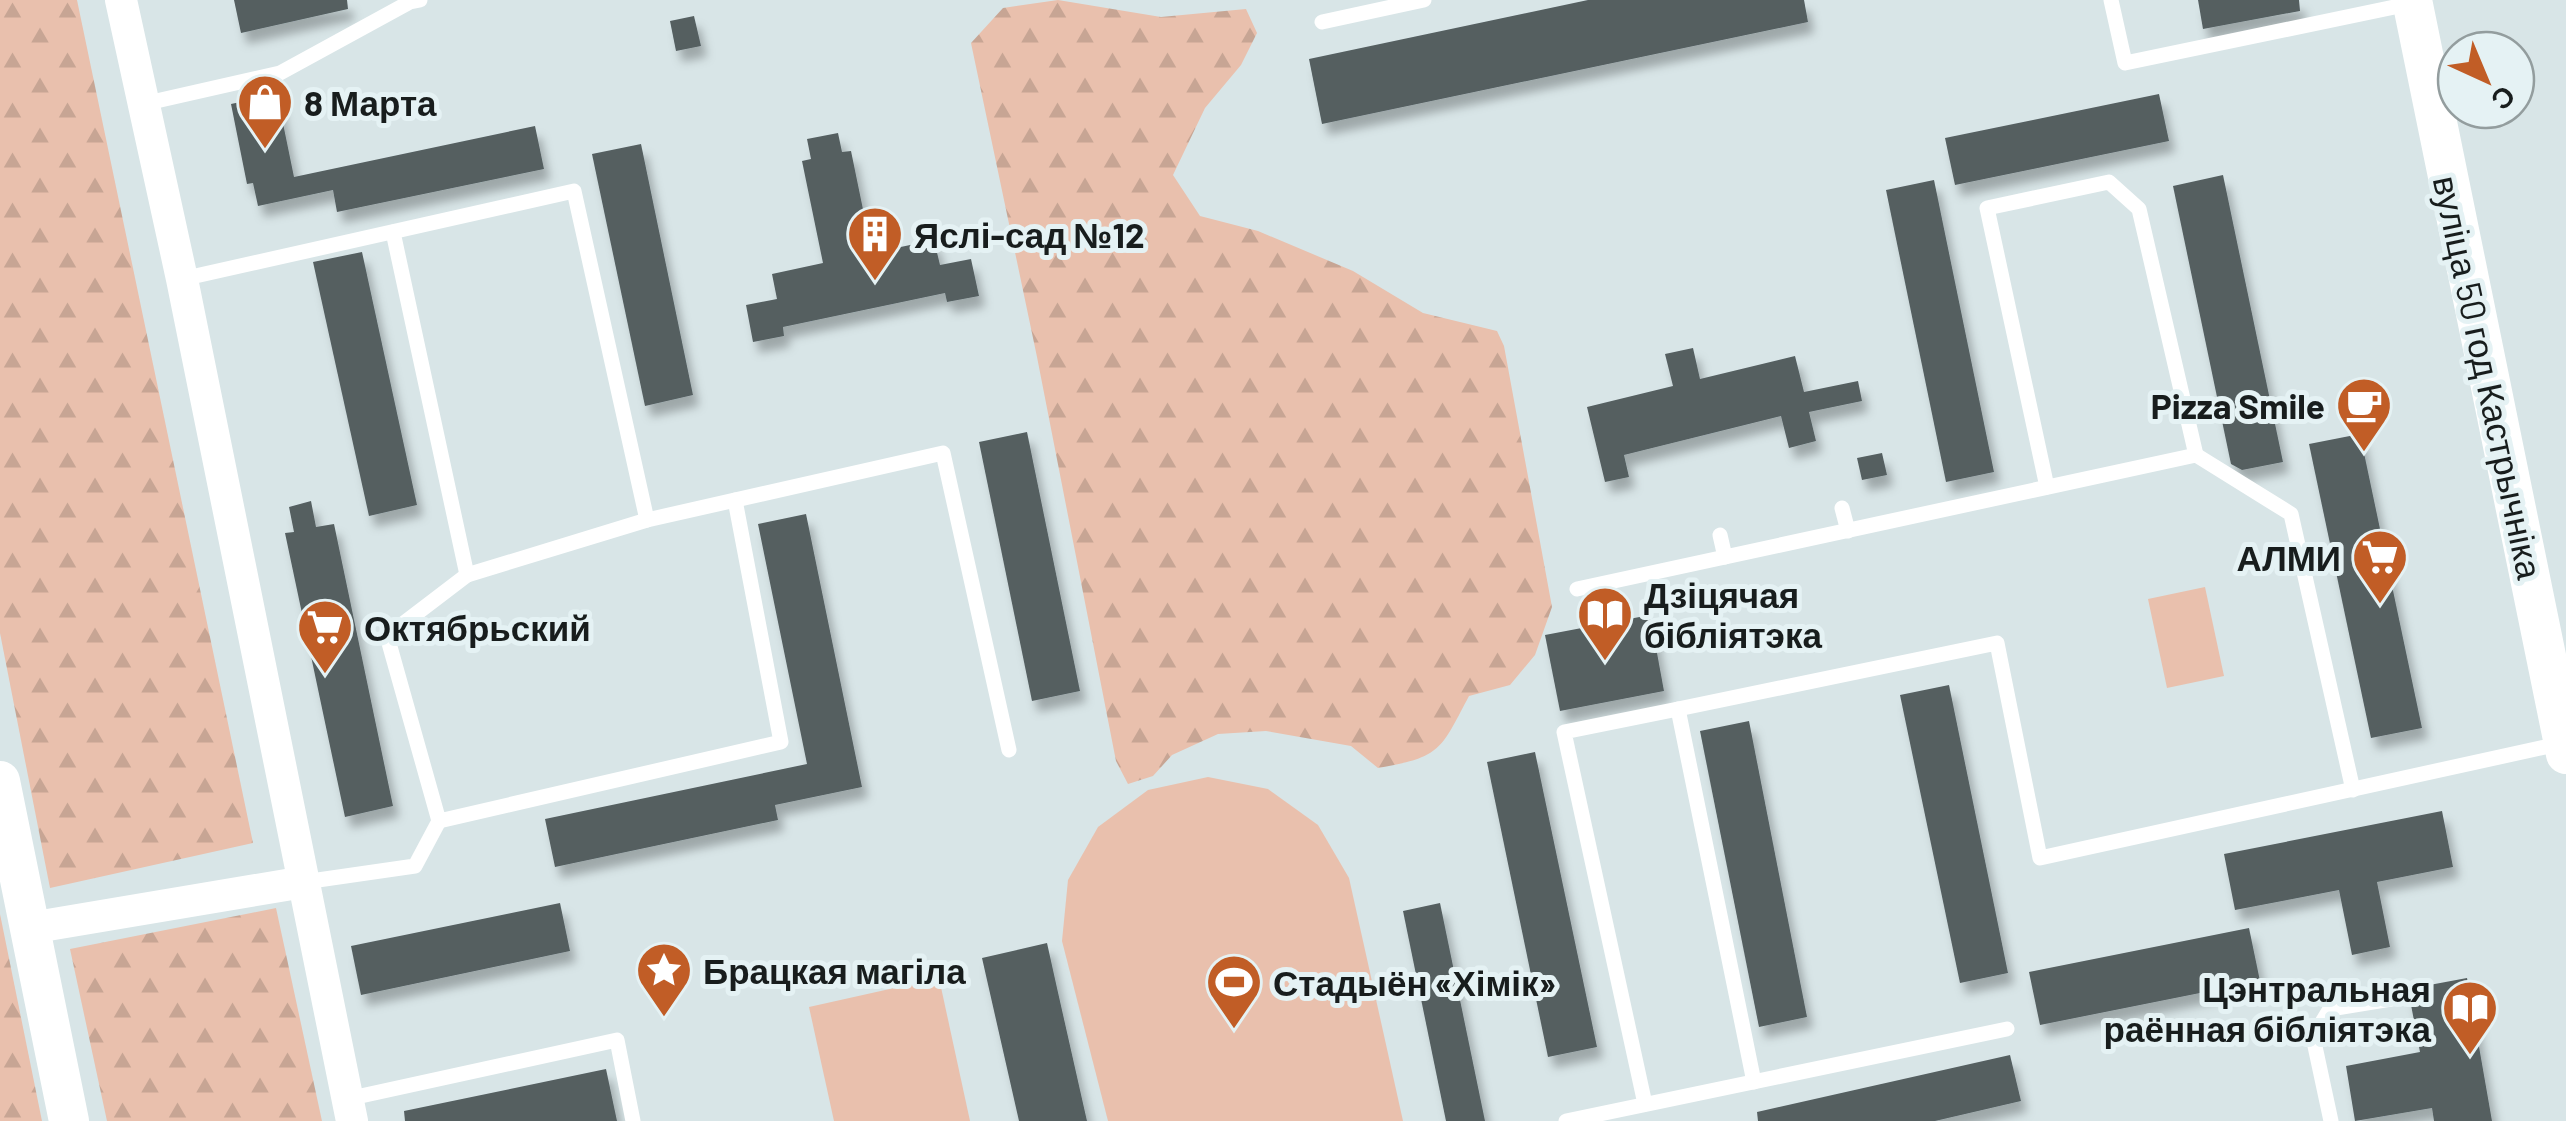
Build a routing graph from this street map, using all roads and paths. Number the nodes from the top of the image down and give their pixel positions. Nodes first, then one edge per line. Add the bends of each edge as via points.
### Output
1 (121, 0) edge
2 (420, 0) edge
3 (2111, 0) edge
4 (1418, 1) edge
5 (2413, 2) edge
6 (1322, 22) dead end
7 (143, 104) junction
8 (393, 232) junction
9 (182, 280) junction
10 (2196, 455) junction
11 (2047, 487) junction
12 (735, 500) junction
13 (1842, 508) dead end
14 (648, 520) junction
15 (1848, 530) junction
16 (1720, 535) dead end
17 (1725, 557) junction
18 (466, 576) junction
19 (1577, 590) dead end
20 (1678, 708) junction
21 (2565, 749) edge
22 (1010, 750) dead end
23 (0, 781) edge
24 (2354, 790) junction
25 (439, 821) junction
26 (304, 882) junction
27 (30, 928) junction
28 (2391, 999) dead end
29 (2007, 1029) dead end
30 (1754, 1082) junction
31 (1645, 1104) junction
32 (350, 1110) edge
33 (69, 1121) edge
34 (633, 1121) edge
35 (1566, 1121) edge
36 (2330, 1121) edge

1 - 7 street
2 - 7 lane via 280,73
3 - 5 lane via 2125,63
4 - 6 lane
5 - 21 street, вуліца 50 год Кастрычніка
7 - 9 street
8 - 9 lane
8 - 14 lane via 574,191
8 - 18 lane
9 - 26 street
10 - 11 lane
10 - 11 lane via 2139,209 2109,182 1987,208
10 - 24 lane via 2291,514
11 - 15 lane
12 - 14 lane
12 - 22 lane via 943,453
12 - 25 lane via 781,742
13 - 15 lane
14 - 18 lane
15 - 17 lane
16 - 17 lane
17 - 19 lane
18 - 25 lane via 387,636
20 - 24 lane via 1997,643 2040,858
20 - 30 lane
20 - 31 lane via 1564,732
21 - 24 lane
23 - 27 street
25 - 26 lane via 415,866
26 - 27 street
26 - 32 street
27 - 33 street
28 - 36 lane via 2330,1009 2313,1038
29 - 30 lane
30 - 31 lane
31 - 35 lane
32 - 34 lane via 617,1040

